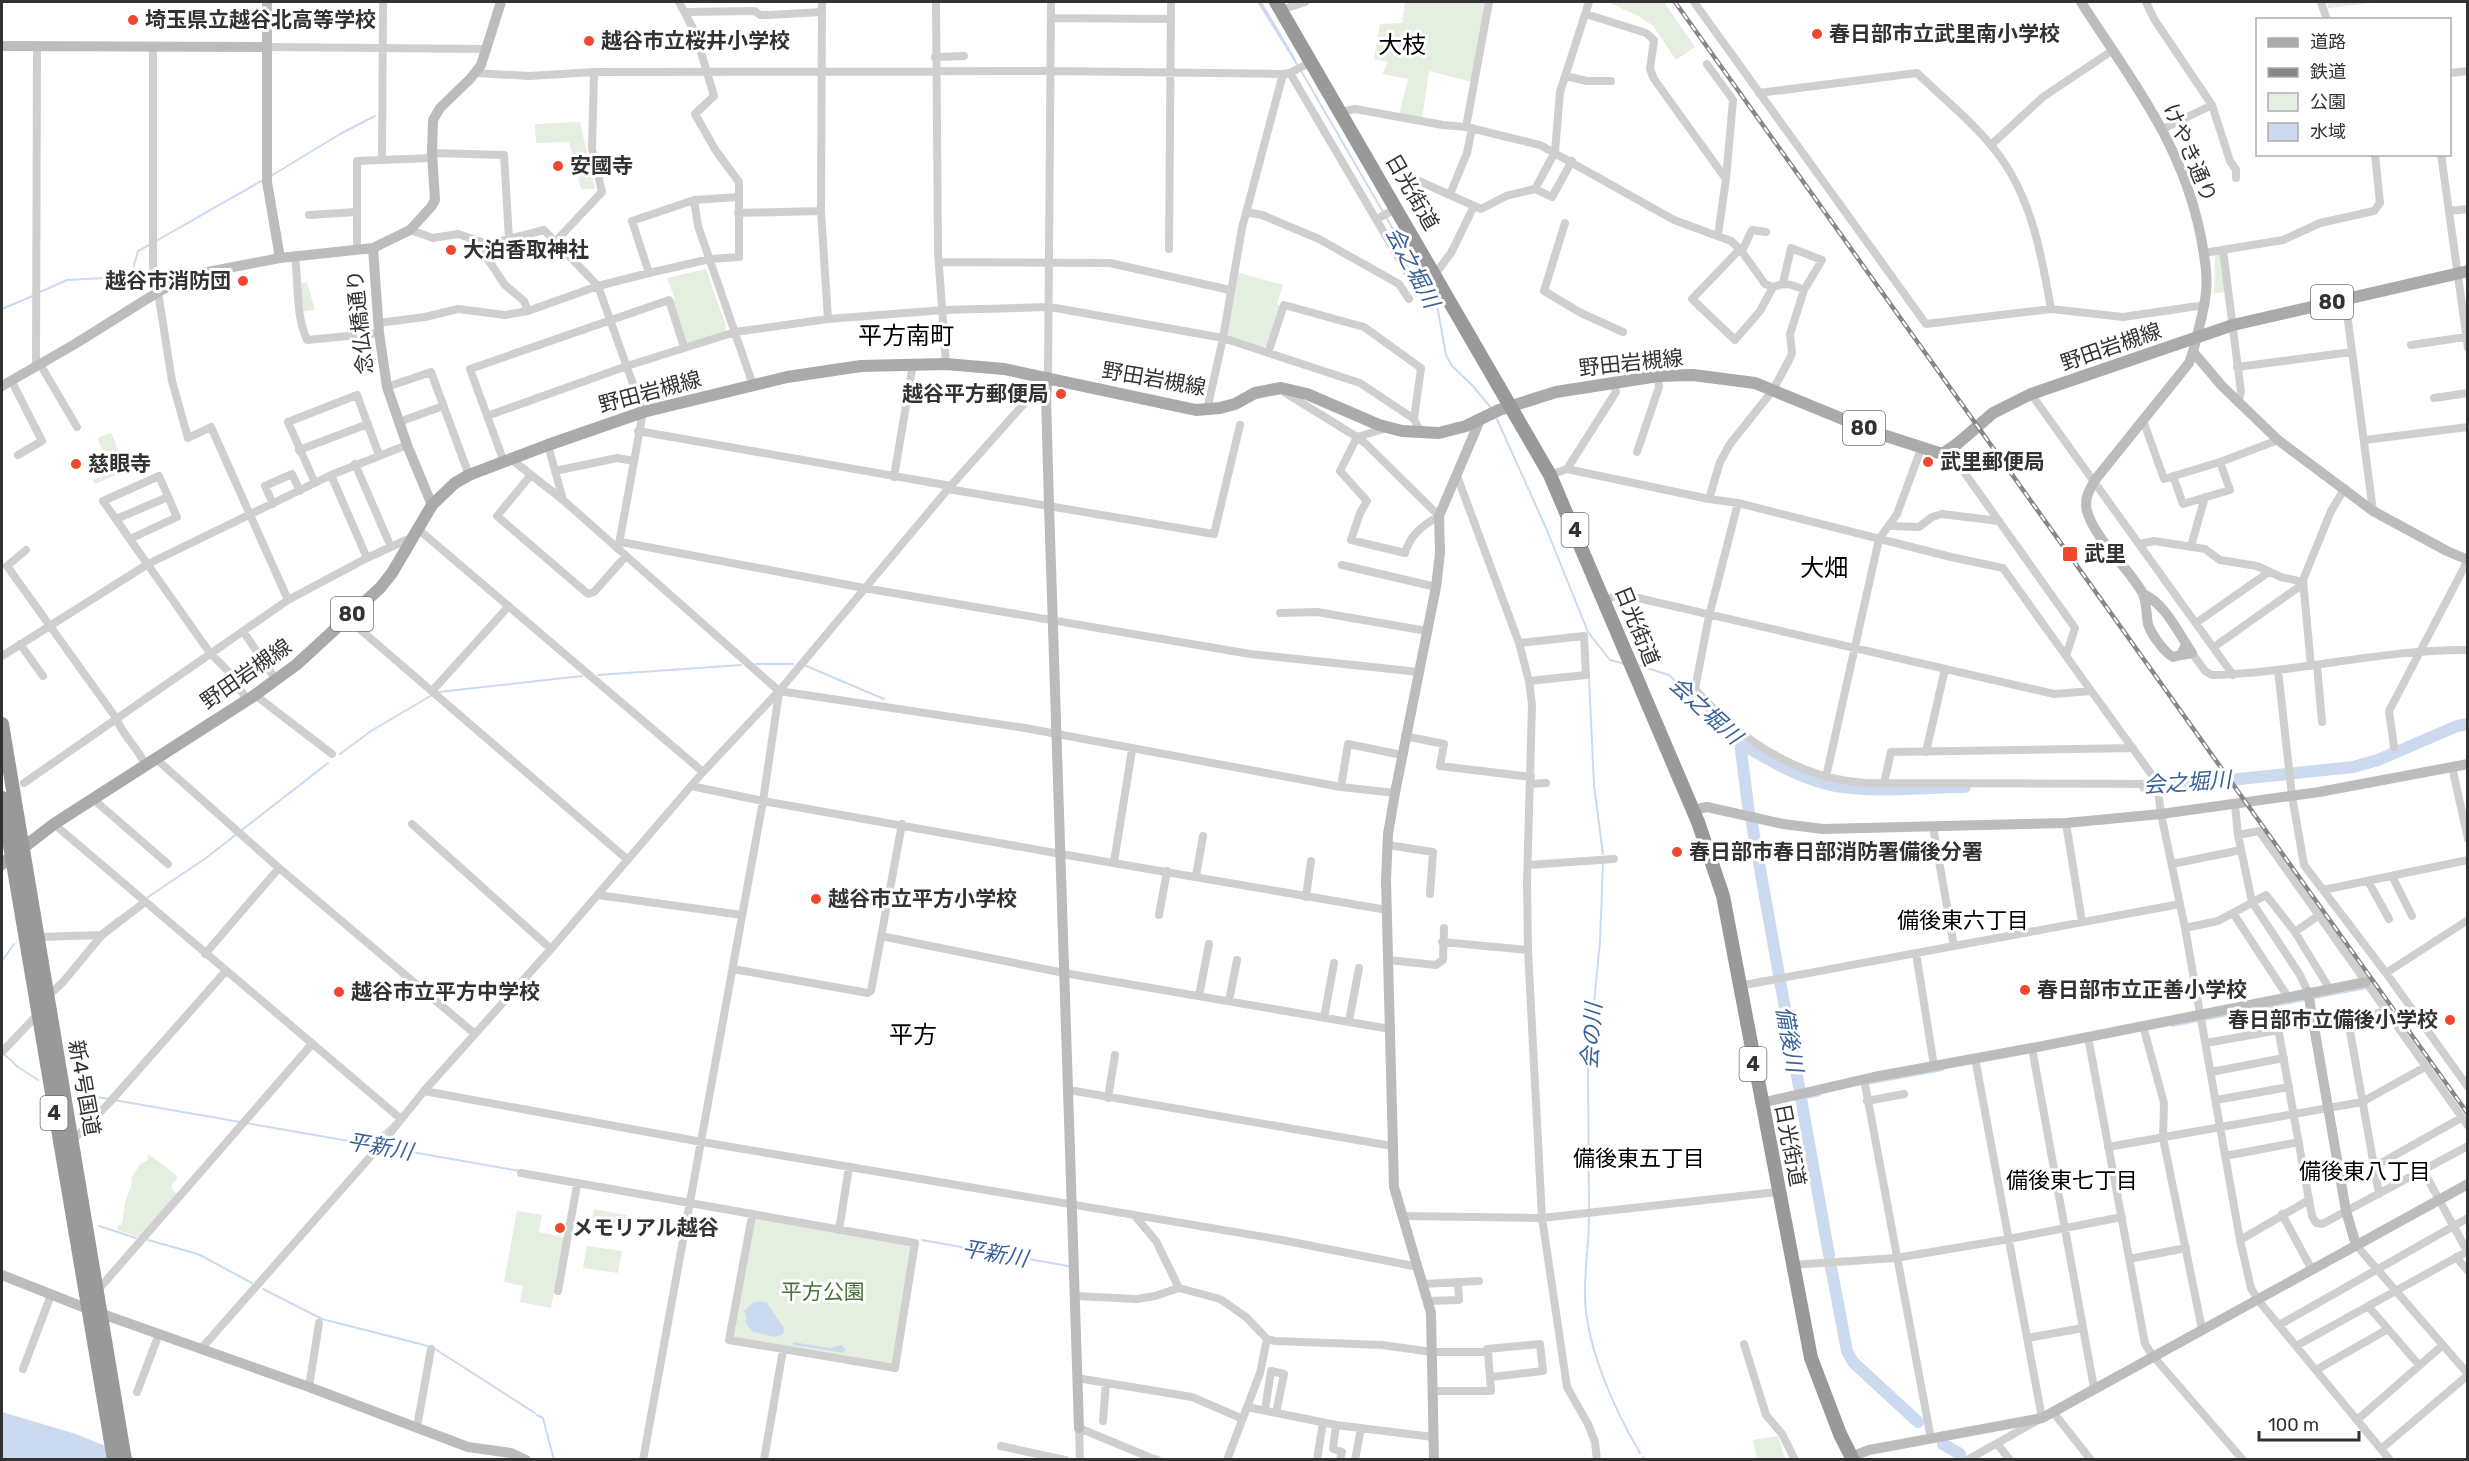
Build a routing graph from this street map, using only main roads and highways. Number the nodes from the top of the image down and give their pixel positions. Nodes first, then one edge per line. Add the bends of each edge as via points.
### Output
1 (1278, 6) edge
2 (2462, 272) edge
3 (1511, 406) junction
4 (2, 724) edge
5 (2, 798) edge
6 (12, 856) edge
7 (94, 1312) junction
8 (113, 1425) junction
9 (1850, 1459) edge
10 (114, 1460) edge
11 (125, 1460) edge

1 - 3 highway, 日光街道 / 4 via 1307,64 1341,112 1393,210
2 - 3 main road, 野田岩槻線 / 80 via 2232,325 2031,394 1993,413 1948,451 1939,453 1748,382 1693,375 1614,382 1557,392
3 - 6 main road, 野田岩槻線 / 80 via 1452,431 1421,434 1390,428 1307,394 1278,388 1255,393 1235,404 1207,410 1188,409 1004,369 912,364 787,377 643,412 507,460 455,483 432,505 380,588 276,680 54,824
3 - 9 highway, 日光街道 / 4 via 1550,475 1693,810 1718,878 1810,1358
4 - 6 highway, 新4号国道 / 4
5 - 6 highway, 新4号国道 / 4
6 - 7 highway, 新4号国道 / 4
6 - 7 highway, 新4号国道 / 4 via 38,937 97,1291
7 - 8 highway, 新4号国道 / 4
8 - 10 highway, 新4号国道 / 4
8 - 11 highway, 新4号国道 / 4

